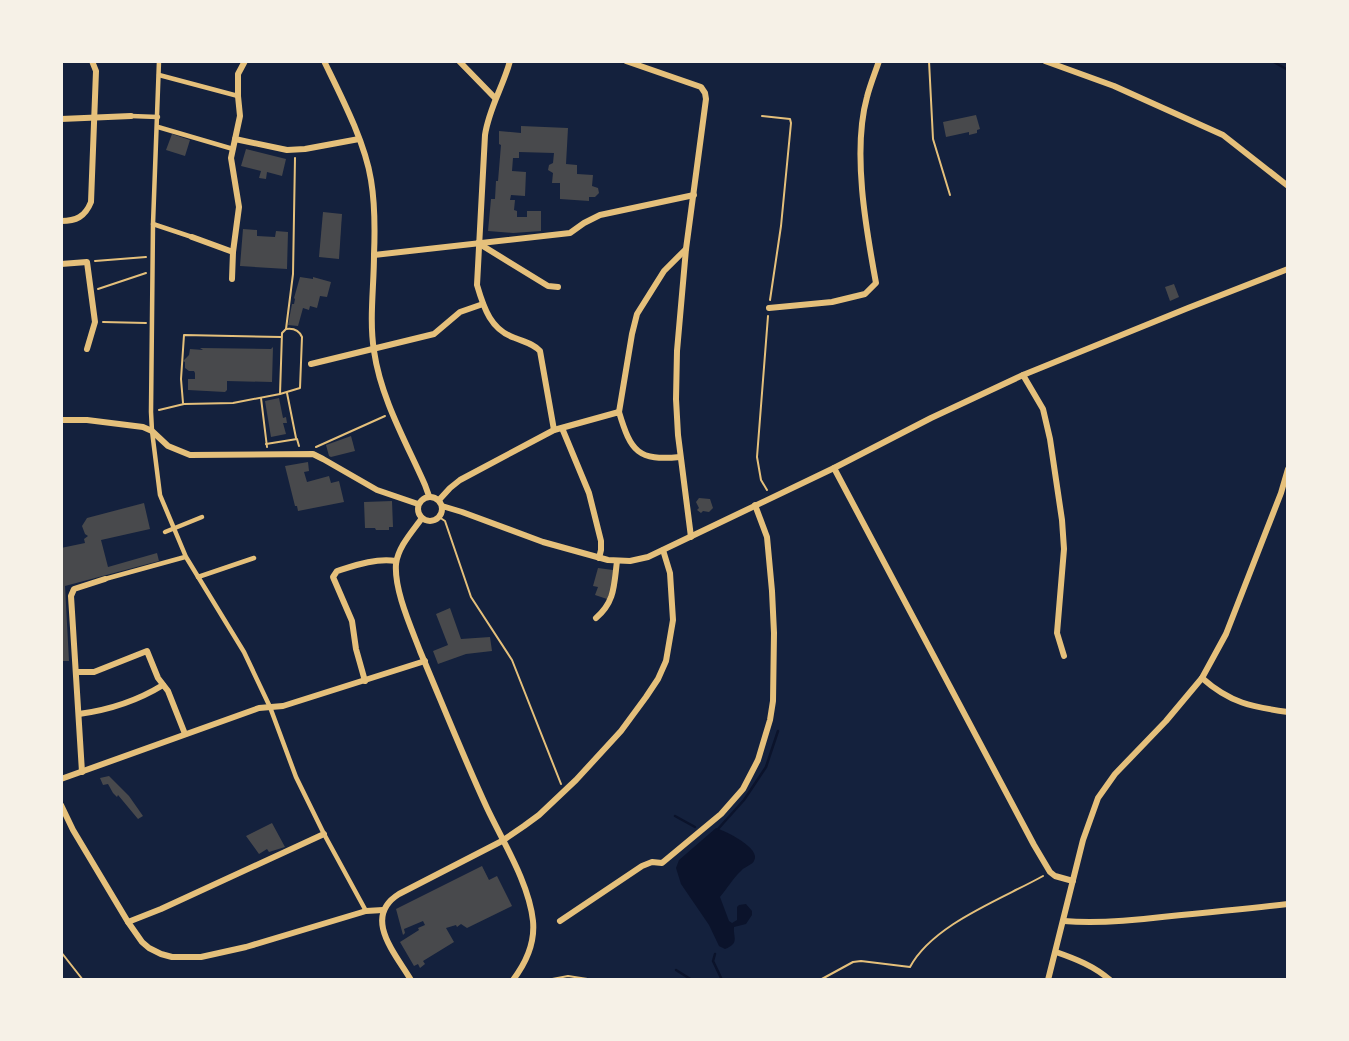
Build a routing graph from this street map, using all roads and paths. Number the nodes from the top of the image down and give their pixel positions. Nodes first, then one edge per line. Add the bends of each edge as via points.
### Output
1 (92, 61) edge
2 (159, 61) edge
3 (245, 61) edge
4 (324, 61) edge
5 (459, 61) edge
6 (510, 61) edge
7 (626, 61) edge
8 (879, 61) edge
9 (929, 61) edge
10 (1045, 61) edge
11 (159, 75) junction
12 (238, 96) junction
13 (495, 98) junction
14 (94, 116) junction
15 (131, 116) joint
16 (762, 116) dead end
17 (158, 117) junction
18 (61, 119) edge
19 (158, 127) junction
20 (235, 139) junction
21 (359, 139) junction
22 (233, 149) junction
23 (296, 150) junction
24 (1288, 186) edge
25 (694, 195) junction
26 (950, 195) dead end
27 (61, 221) edge
28 (153, 224) junction
29 (192, 237) joint
30 (478, 243) junction
31 (686, 249) junction
32 (233, 252) junction
33 (374, 256) junction
34 (153, 257) junction
35 (87, 262) junction
36 (61, 264) edge
37 (1288, 269) edge
38 (152, 271) junction
39 (232, 279) dead end
40 (558, 287) dead end
41 (91, 291) junction
42 (483, 304) junction
43 (769, 308) junction
44 (95, 322) junction
45 (152, 323) junction
46 (286, 329) junction
47 (281, 337) junction
48 (87, 349) dead end
49 (373, 349) junction
50 (311, 364) dead end
51 (1023, 375) junction
52 (287, 393) junction
53 (280, 394) junction
54 (261, 398) junction
55 (184, 404) junction
56 (151, 412) junction
57 (619, 412) junction
58 (392, 413) junction
59 (61, 420) edge
60 (562, 428) junction
61 (554, 430) junction
62 (152, 431) junction
63 (297, 439) junction
64 (266, 444) junction
65 (305, 450) junction
66 (268, 455) junction
67 (680, 457) junction
68 (834, 468) junction
69 (1288, 469) edge
70 (429, 496) junction
71 (771, 497) junction
72 (440, 503) junction
73 (418, 505) junction
74 (755, 505) junction
75 (202, 517) dead end
76 (439, 517) junction
77 (422, 518) junction
78 (173, 528) junction
79 (165, 532) dead end
80 (691, 537) junction
81 (663, 550) junction
82 (186, 557) junction
83 (254, 558) dead end
84 (599, 558) junction
85 (396, 561) junction
86 (617, 561) junction
87 (198, 577) junction
88 (105, 579) joint
89 (596, 618) dead end
90 (1064, 656) dead end
91 (425, 661) junction
92 (77, 672) junction
93 (1202, 678) junction
94 (365, 681) junction
95 (163, 685) junction
96 (270, 707) junction
97 (1288, 712) edge
98 (79, 714) junction
99 (185, 734) junction
100 (82, 772) junction
101 (61, 779) edge
102 (564, 792) junction
103 (61, 805) edge
104 (324, 834) junction
105 (502, 841) junction
106 (1050, 872) junction
107 (1073, 881) junction
108 (1288, 904) edge
109 (366, 911) junction
110 (383, 911) junction
111 (1064, 920) junction
112 (560, 921) dead end
113 (128, 922) junction
114 (61, 952) edge
115 (1056, 952) junction
116 (83, 980) edge
117 (411, 980) edge
118 (513, 980) edge
119 (547, 980) edge
120 (594, 980) edge
121 (820, 980) edge
122 (1048, 980) edge
123 (1110, 980) edge

1 - 14 street via 96,71
2 - 11 street
3 - 12 street via 238,74
4 - 21 street
5 - 13 street
6 - 13 street
7 - 25 street via 701,86 705,93
8 - 43 street via 866,98 861,141 866,226 876,284 865,294 832,302
9 - 26 path via 933,139
10 - 24 street via 1223,135
11 - 12 street
11 - 17 street
12 - 20 street
13 - 30 street via 485,135
14 - 15 street
14 - 18 street
14 - 27 street via 90,202 79,218
15 - 17 street
16 - 43 path via 790,119 791,123
17 - 19 street
19 - 22 street
19 - 28 street
20 - 22 street
20 - 23 street
21 - 23 street
21 - 33 street via 371,179
22 - 32 street via 239,207
23 - 46 path via 293,274
25 - 30 street via 600,215 570,233
25 - 31 street
28 - 29 street
28 - 34 street
29 - 32 street
30 - 33 street
30 - 40 street via 548,286
30 - 42 street via 477,285
31 - 57 street via 664,271 637,314
31 - 67 street via 677,363
32 - 39 street
33 - 49 street
34 - 35 path
34 - 38 street
35 - 36 street
35 - 41 street
37 - 51 street
38 - 41 path
38 - 45 street
41 - 44 street
42 - 49 street via 460,312 434,334
42 - 61 street via 501,332 540,351
43 - 71 path via 757,457 761,480
44 - 45 path
44 - 48 street
45 - 56 street
46 - 47 path
46 - 52 path via 298,331 302,341 301,386
47 - 53 path
47 - 55 path via 184,335
49 - 50 street
49 - 58 street
51 - 68 street
51 - 90 street via 1043,409 1062,520 1057,633
52 - 53 path
52 - 63 path
53 - 54 path
54 - 55 path
54 - 64 path
55 - 56 path
56 - 62 street
57 - 60 street
57 - 67 street via 638,452 650,458
58 - 65 path
58 - 70 street
59 - 62 street via 143,426
60 - 61 street
60 - 84 street via 589,493 601,541
61 - 72 street via 460,480
62 - 66 street via 184,454
62 - 78 street via 160,495
63 - 64 path
63 - 65 path
64 - 66 path
65 - 66 street
65 - 73 street via 384,494
67 - 80 street
68 - 71 street
68 - 106 street
69 - 93 street via 1226,634
70 - 72 street
70 - 73 street
71 - 74 street
72 - 76 street
72 - 84 street
73 - 77 street
74 - 80 street
74 - 112 street via 766,537 774,633 771,713 758,760 721,814 662,863 642,866
75 - 78 street
76 - 77 street
76 - 102 path via 445,521 471,597 512,660
77 - 85 street
78 - 79 street
78 - 82 street
80 - 81 street
81 - 86 street
81 - 102 street via 670,573 673,620 666,661 621,732
82 - 87 street
82 - 88 street
83 - 87 street
84 - 86 street
85 - 91 street via 398,587
85 - 94 street via 366,563 333,576 350,615
86 - 89 street via 610,602
87 - 96 street via 244,652
88 - 92 street via 74,589 71,596
91 - 94 street
91 - 105 street
92 - 95 street via 94,671 147,651
92 - 98 street
93 - 97 street via 1225,696 1254,707
93 - 107 street via 1098,798
94 - 96 street
95 - 98 street via 142,697
95 - 99 street
96 - 99 street
96 - 104 street via 296,778
98 - 100 street
99 - 100 street
100 - 101 street
102 - 105 street
103 - 113 street
104 - 109 street
104 - 113 street
105 - 110 street via 392,899
105 - 118 street via 525,891 533,922 527,957
106 - 107 street
106 - 121 path via 947,929 926,946 910,968 853,962
107 - 111 street
108 - 111 street via 1108,922
109 - 110 street
109 - 113 street via 246,947 193,957 172,957 149,948
110 - 117 street via 385,937
111 - 115 street
114 - 116 path
115 - 122 street
115 - 123 street via 1085,963
119 - 120 path via 568,976

